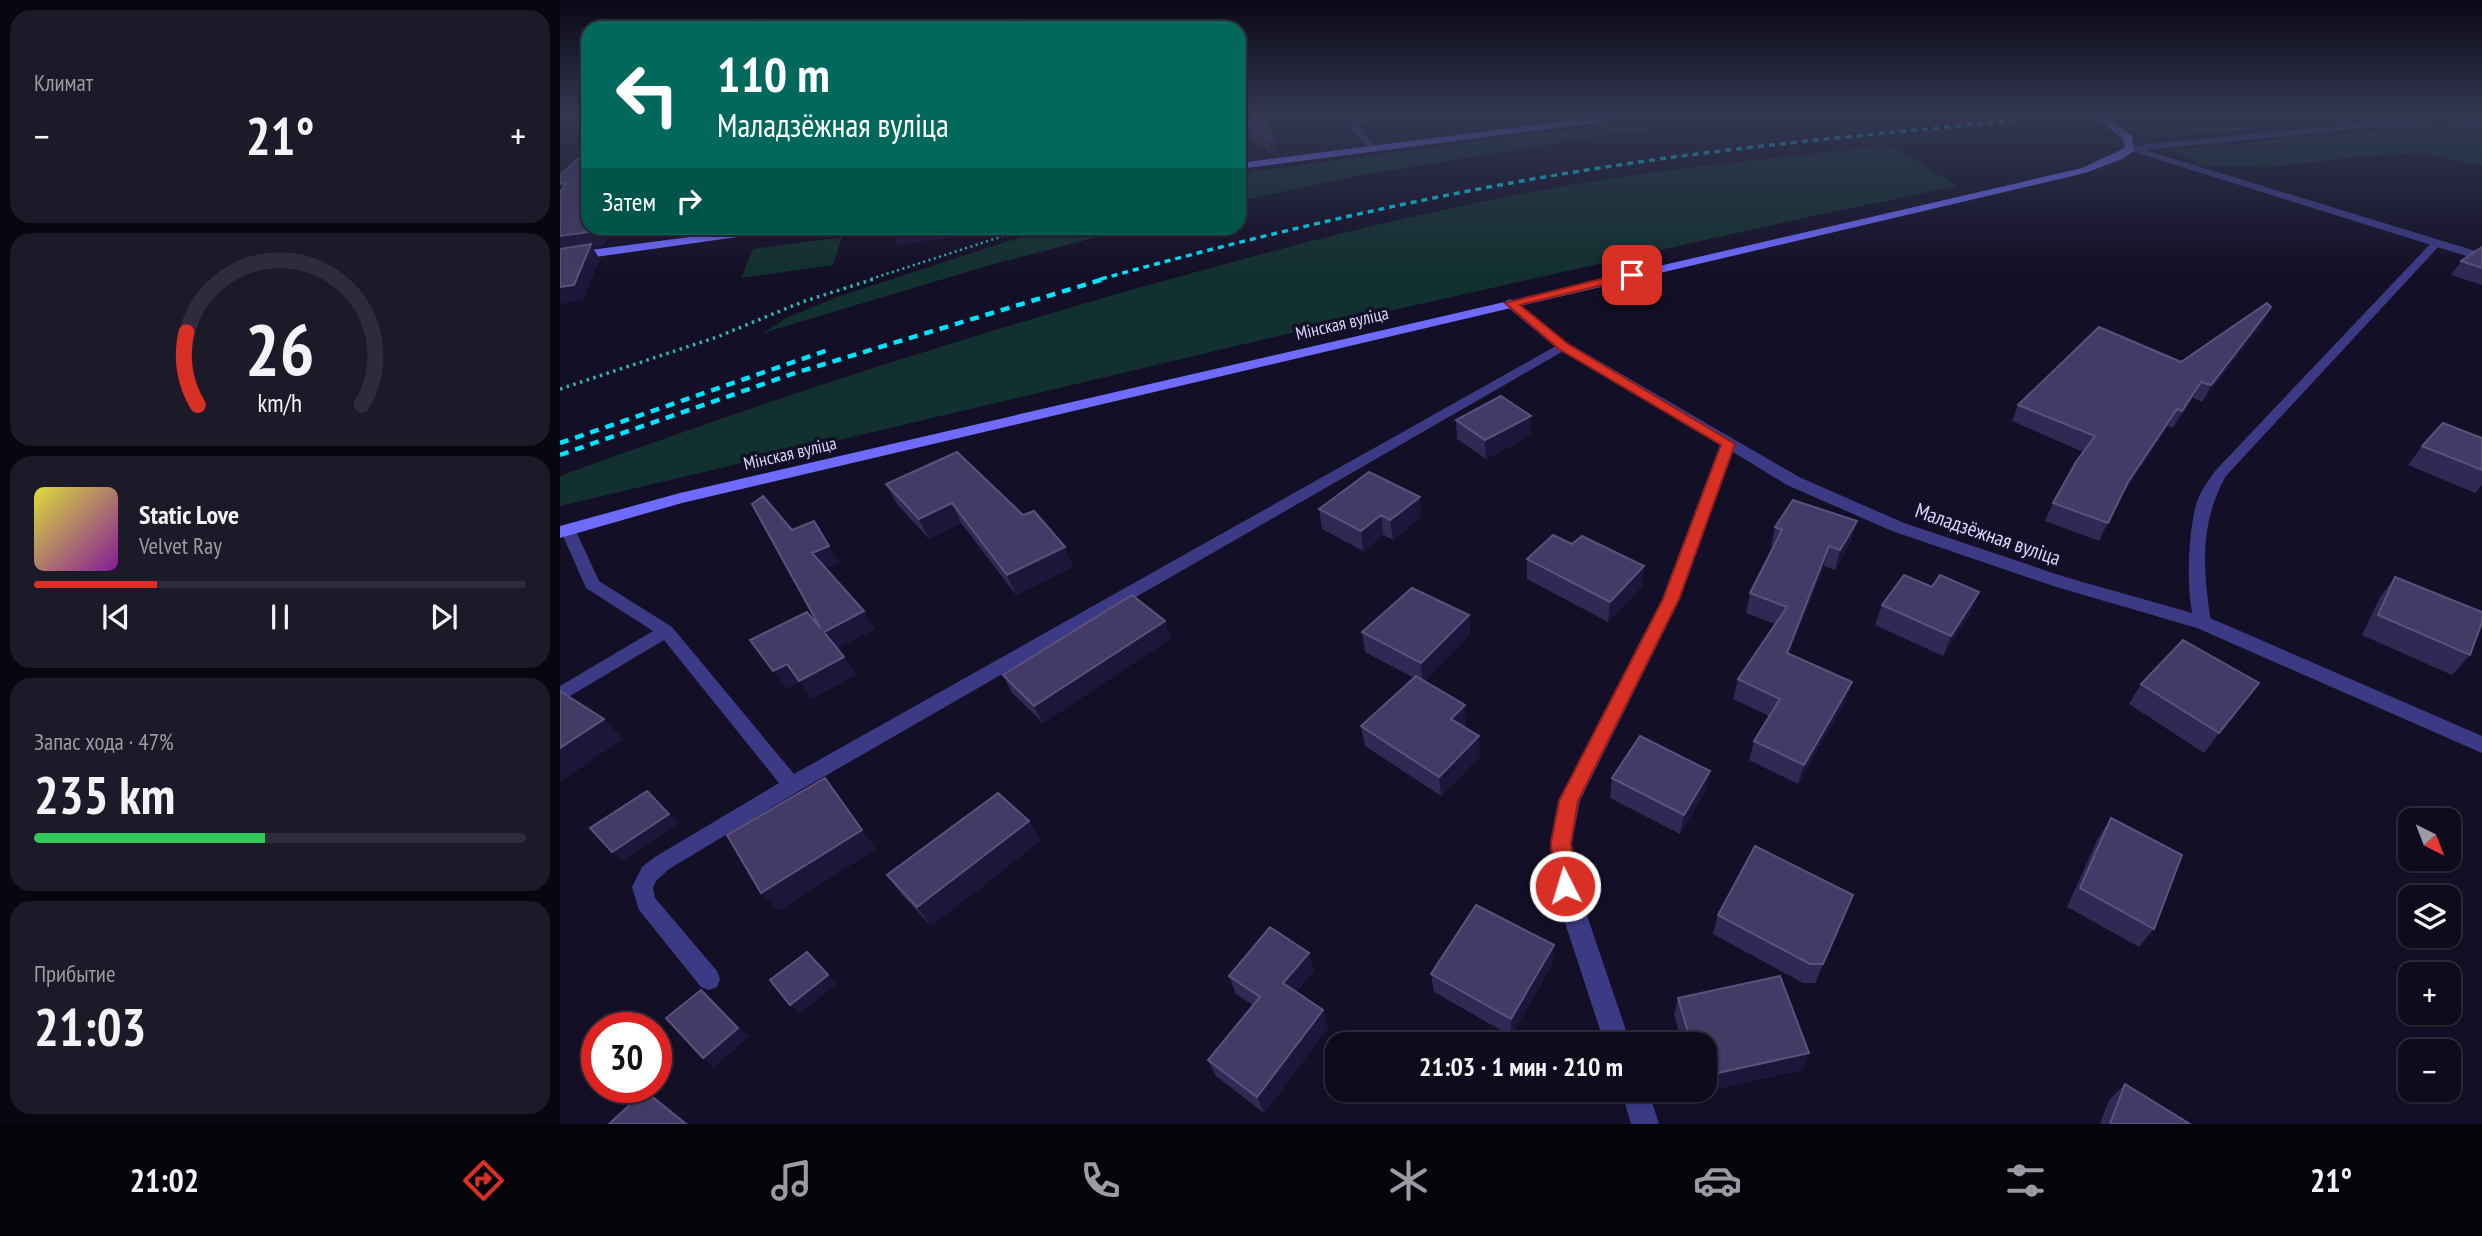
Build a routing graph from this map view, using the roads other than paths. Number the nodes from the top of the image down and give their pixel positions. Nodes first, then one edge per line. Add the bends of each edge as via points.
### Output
1 (2089, 168) edge
2 (2193, 168) edge
3 (729, 235) edge
4 (2436, 244) junction
5 (2482, 257) edge
6 (560, 258) edge
7 (1511, 303) junction
8 (1563, 346) junction
9 (1728, 444) junction
10 (564, 531) edge
11 (2203, 624) junction
12 (666, 631) junction
13 (560, 695) edge
14 (2482, 746) edge
15 (792, 785) junction
16 (709, 979) dead end
17 (1614, 1032) edge
18 (1638, 1102) edge
19 (1645, 1124) edge

1 - 7 street, Мінская вуліца
2 - 4 street
3 - 6 street
4 - 5 street
4 - 11 lane via 2220,474 2206,498 2200,525 2198,599
7 - 8 street, Маладзёжная вуліца
7 - 10 street, Мінская вуліца via 706,492
8 - 9 street, Маладзёжная вуліца
8 - 15 lane
9 - 11 street, Маладзёжная вуліца via 1793,481 1898,527 2059,582
9 - 17 street via 1671,599 1569,801 1561,843 1565,886
10 - 12 lane via 592,584
11 - 14 street, Маладзёжная вуліца
12 - 13 lane
12 - 15 lane
15 - 16 lane via 662,863 642,887 646,903
18 - 19 street

